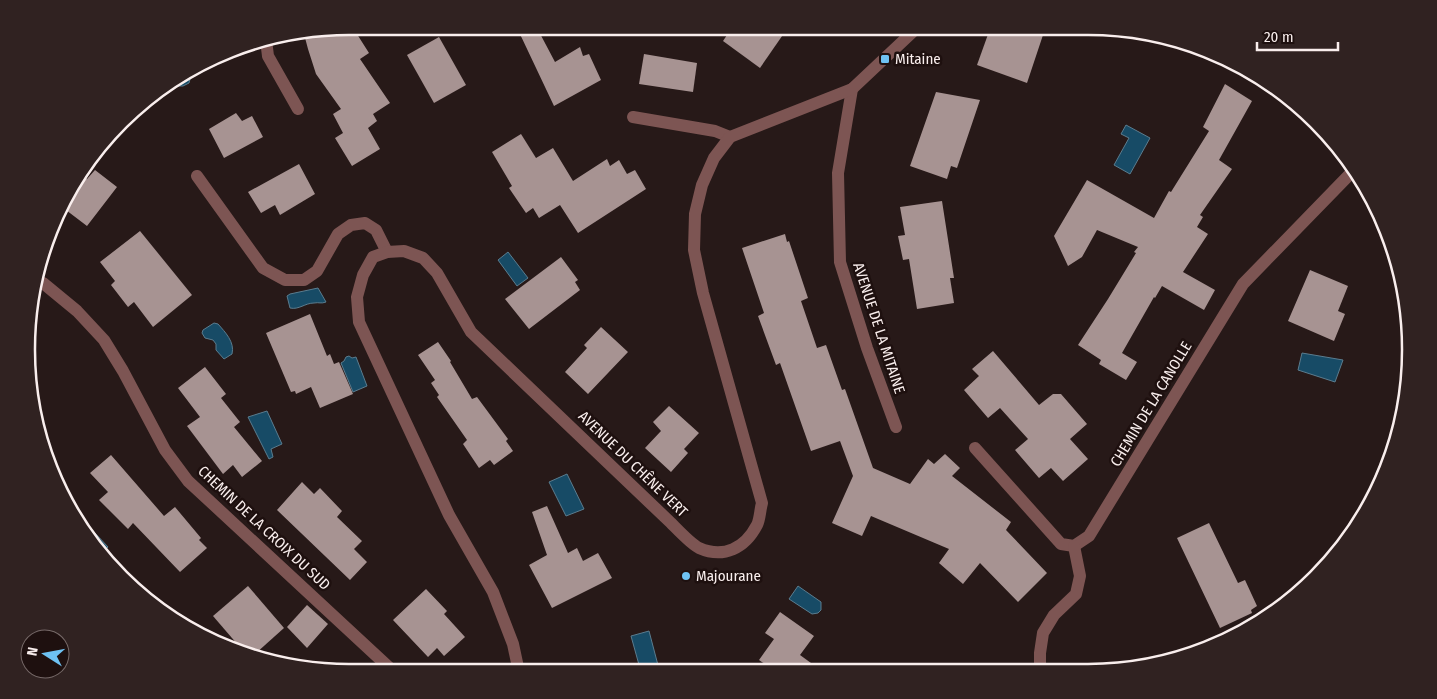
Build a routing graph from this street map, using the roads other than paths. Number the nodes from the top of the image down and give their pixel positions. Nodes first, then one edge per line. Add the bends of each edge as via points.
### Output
1 (909, 35) edge
2 (267, 46) edge
3 (852, 89) junction
4 (298, 109) dead end
5 (632, 117) dead end
6 (730, 137) junction
7 (1349, 175) edge
8 (197, 176) dead end
9 (386, 252) junction
10 (42, 283) edge
11 (896, 426) dead end
12 (975, 448) dead end
13 (1074, 546) junction
14 (385, 664) edge
15 (518, 664) edge
16 (1040, 664) edge

1 - 3 street
2 - 4 street via 268,56
3 - 6 street
3 - 11 street, AVENUE DE LA MITAINE via 838,173 840,262
5 - 6 street
6 - 9 street, AVENUE DU CHÊNE VERT via 714,158 702,185 695,214 694,250 703,293 762,502 757,524 735,550 717,553 698,548 471,332 437,273 423,258 404,251
7 - 13 street, CHEMIN DE LA CANOLLE via 1243,284 1089,536
8 - 9 street via 263,268 285,280 304,280 317,271 338,234 351,225 365,223 376,230
9 - 15 street via 373,257 363,275 356,298 359,322 450,515 493,592
10 - 14 street, CHEMIN DE LA CROIX DU SUD via 77,311 104,340 165,450 188,481
12 - 13 street via 1061,544
13 - 16 street via 1080,576 1076,594 1054,615 1043,633

